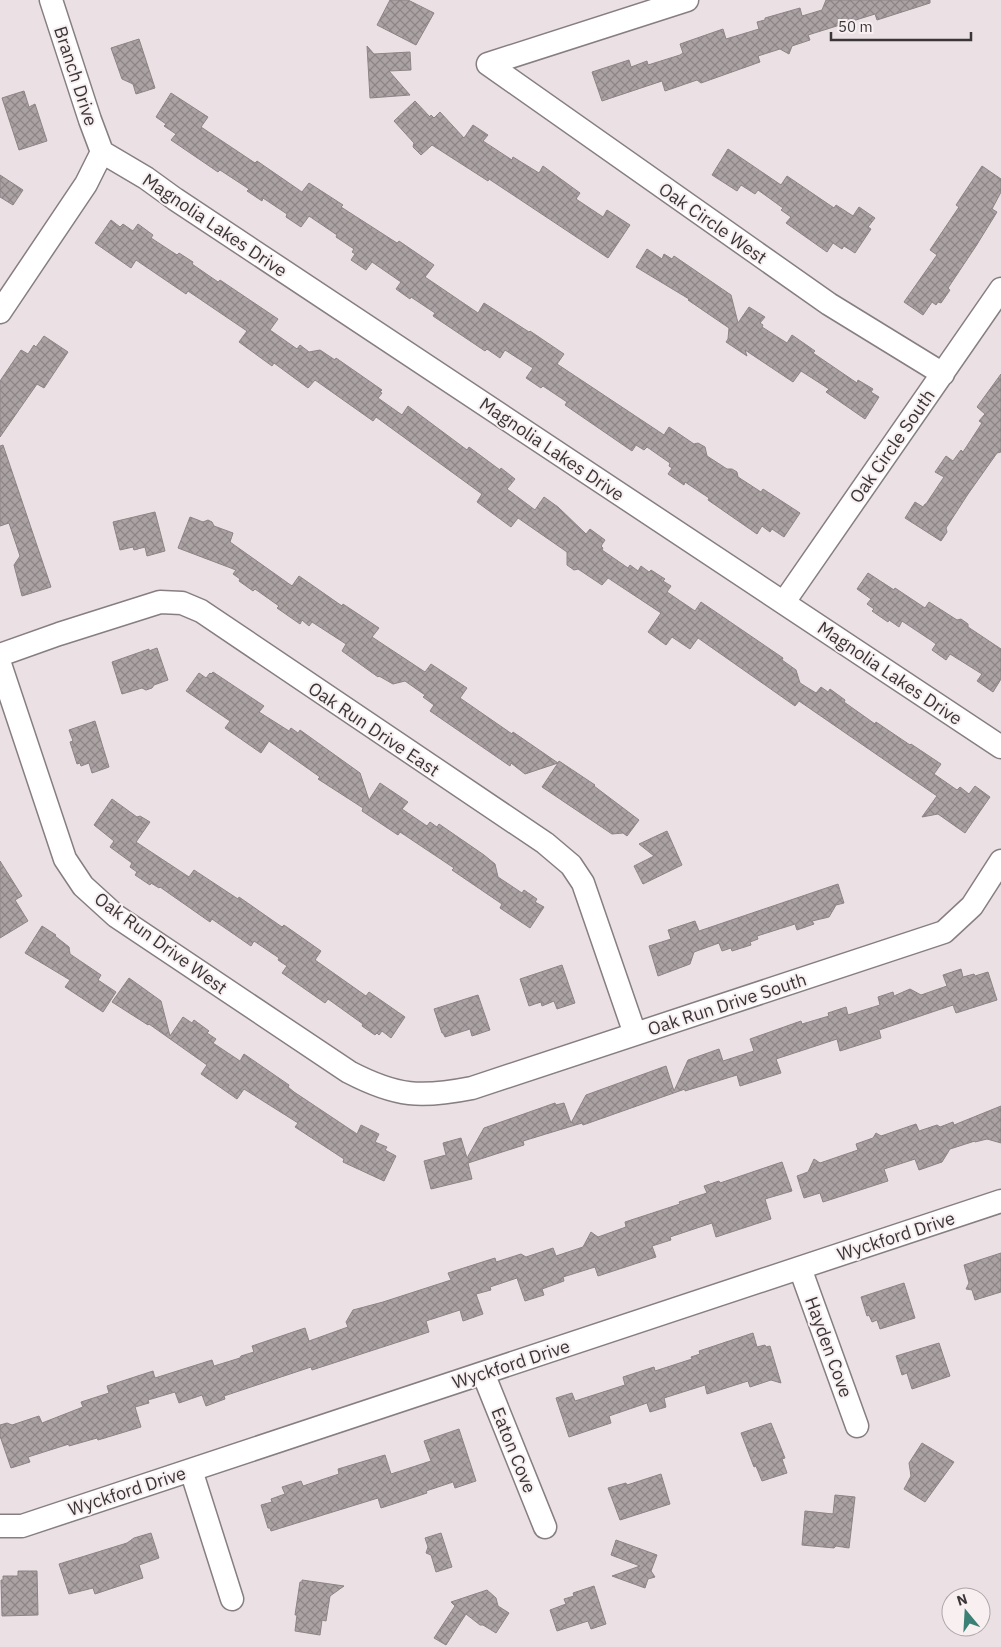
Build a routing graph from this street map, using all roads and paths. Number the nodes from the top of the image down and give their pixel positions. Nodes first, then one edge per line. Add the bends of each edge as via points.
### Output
1 (51, 0) edge
2 (687, 0) edge
3 (102, 152) junction
4 (1001, 289) edge
5 (0, 312) edge
6 (943, 374) junction
7 (784, 602) junction
8 (0, 655) edge
9 (0, 664) edge
10 (1001, 747) edge
11 (1001, 861) edge
12 (635, 1034) junction
13 (421, 1094) joint
14 (1001, 1201) edge
15 (800, 1268) junction
16 (483, 1373) junction
17 (857, 1426) dead end
18 (191, 1470) junction
19 (11, 1526) edge
20 (545, 1527) dead end
21 (232, 1599) dead end

1 - 3 street, Branch Drive
2 - 6 street, Oak Circle West via 488,64 829,304
3 - 5 street via 86,184
3 - 7 street, Magnolia Lakes Drive via 146,178
4 - 6 street, Oak Circle South
6 - 7 street, Oak Circle South
7 - 10 street, Magnolia Lakes Drive
8 - 12 street, Oak Run Drive East via 160,602 182,603 201,611 545,843 571,865 582,883
9 - 13 street, Oak Run Drive West via 65,859 89,892 116,916 349,1072 388,1089
11 - 12 street, Oak Run Drive South via 972,906 944,932
12 - 13 street, Oak Run Drive South via 472,1088
14 - 15 street, Wyckford Drive
15 - 16 street, Wyckford Drive
15 - 17 street, Hayden Cove
16 - 18 street, Wyckford Drive
16 - 20 street, Eaton Cove
18 - 19 street, Wyckford Drive
18 - 21 street

